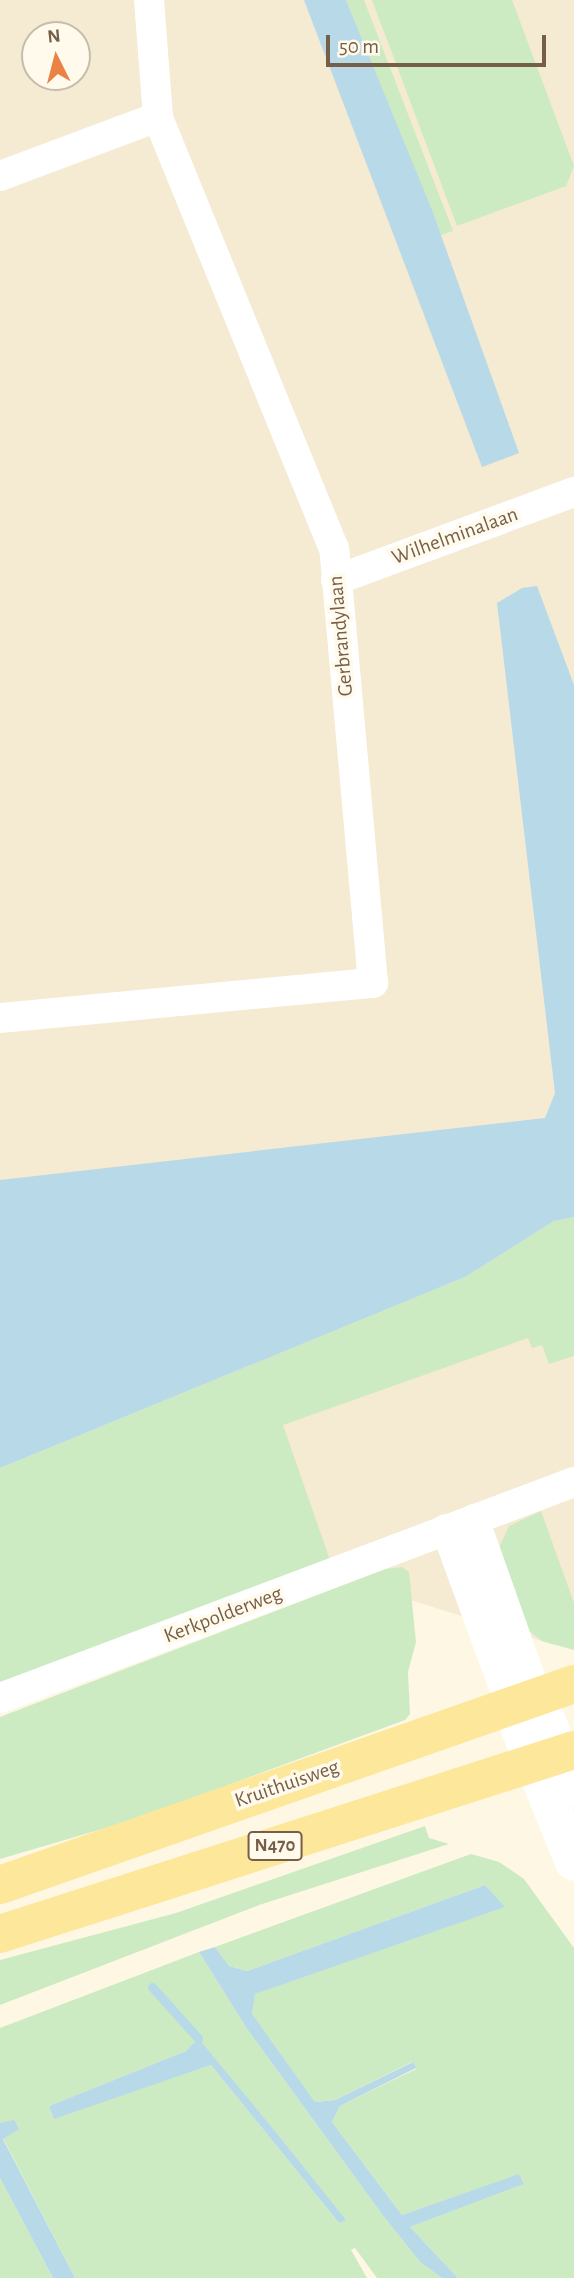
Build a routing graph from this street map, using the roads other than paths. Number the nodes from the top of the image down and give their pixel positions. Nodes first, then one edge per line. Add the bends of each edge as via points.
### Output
1 (149, 0) edge
2 (158, 117) junction
3 (0, 176) edge
4 (574, 492) edge
5 (336, 580) junction
6 (0, 1018) edge
7 (574, 1482) edge
8 (474, 1519) junction
9 (446, 1529) junction
10 (574, 1684) edge
11 (0, 1698) edge
12 (524, 1702) junction
13 (560, 1764) edge
14 (574, 1862) edge
15 (0, 1885) edge
16 (0, 1934) edge

1 - 2 street, Gerbrandylaan
2 - 3 street
2 - 5 street, Gerbrandylaan via 334,549
4 - 5 street, Wilhelminalaan
5 - 6 street, Gerbrandylaan via 373,983
7 - 8 street, Kerkpolderweg
8 - 9 street, Kerkpolderweg
8 - 12 street
9 - 11 street, Kerkpolderweg
9 - 12 street
10 - 12 main road, Kruithuisweg / N470
12 - 13 street
12 - 15 main road, Kruithuisweg / N470
13 - 14 street
13 - 16 main road, N470

